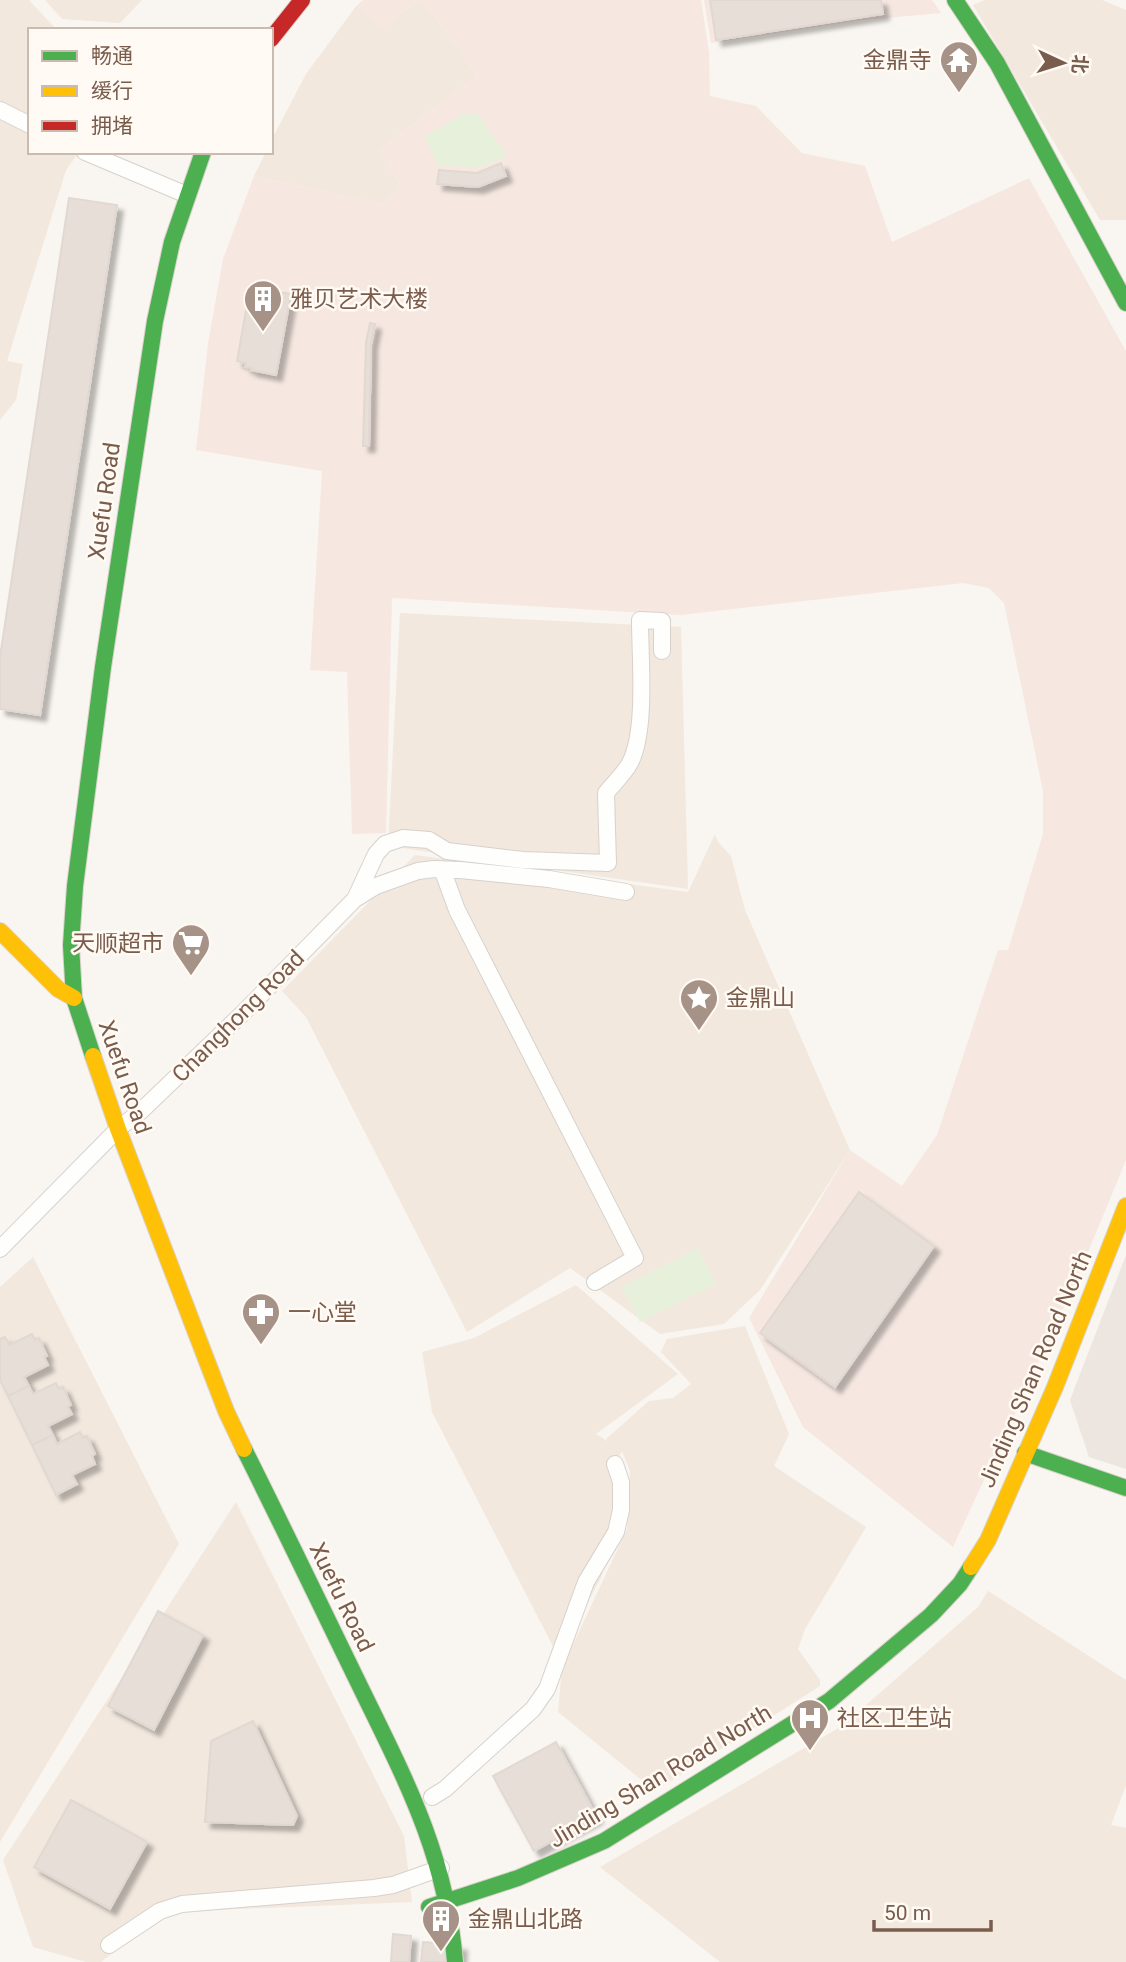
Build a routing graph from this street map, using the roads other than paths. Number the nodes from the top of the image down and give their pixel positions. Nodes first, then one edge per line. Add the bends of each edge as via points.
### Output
1 (302, 0) edge
2 (955, 0) edge
3 (273, 36) edge
4 (0, 110) edge
5 (28, 124) edge
6 (90, 154) edge
7 (202, 154) edge
8 (187, 195) junction
9 (1126, 303) edge
10 (662, 651) dead end
11 (442, 869) junction
12 (626, 892) dead end
13 (355, 899) junction
14 (0, 931) edge
15 (74, 998) junction
16 (118, 1129) junction
17 (1126, 1206) edge
18 (0, 1249) edge
19 (595, 1282) dead end
20 (1025, 1453) junction
21 (615, 1464) dead end
22 (1126, 1488) edge
23 (432, 1797) dead end
24 (441, 1868) junction
25 (449, 1901) junction
26 (429, 1907) dead end
27 (109, 1945) dead end
28 (455, 1962) edge

1 - 3 main road
2 - 9 main road via 996,63
4 - 5 street
6 - 8 street
7 - 8 main road, Xuefu Road
8 - 15 main road, Xuefu Road via 155,321 103,667 75,887
10 - 13 street via 662,621 640,620 640,716 630,764 606,793 608,863 447,851 429,840 403,838 385,844 376,854
11 - 12 street
11 - 13 street via 418,871
11 - 19 street via 457,910 635,1258
13 - 16 street, Changhong Road via 242,1014
14 - 15 main road via 58,989
15 - 16 main road, Xuefu Road
16 - 18 street, Changhong Road
16 - 24 main road, Xuefu Road via 226,1411 418,1806
17 - 20 main road, Jinding Shan Road North
20 - 22 main road
20 - 25 main road, Jinding Shan Road North via 988,1540 960,1584 931,1615 829,1701 604,1841 524,1877
21 - 23 street via 621,1482 616,1532 586,1582 547,1689 533,1709
24 - 25 main road, Xuefu Road
24 - 27 street via 374,1888 182,1904 160,1911
25 - 26 main road, Jinding Shan Road North
25 - 28 main road, Xuefu Road

